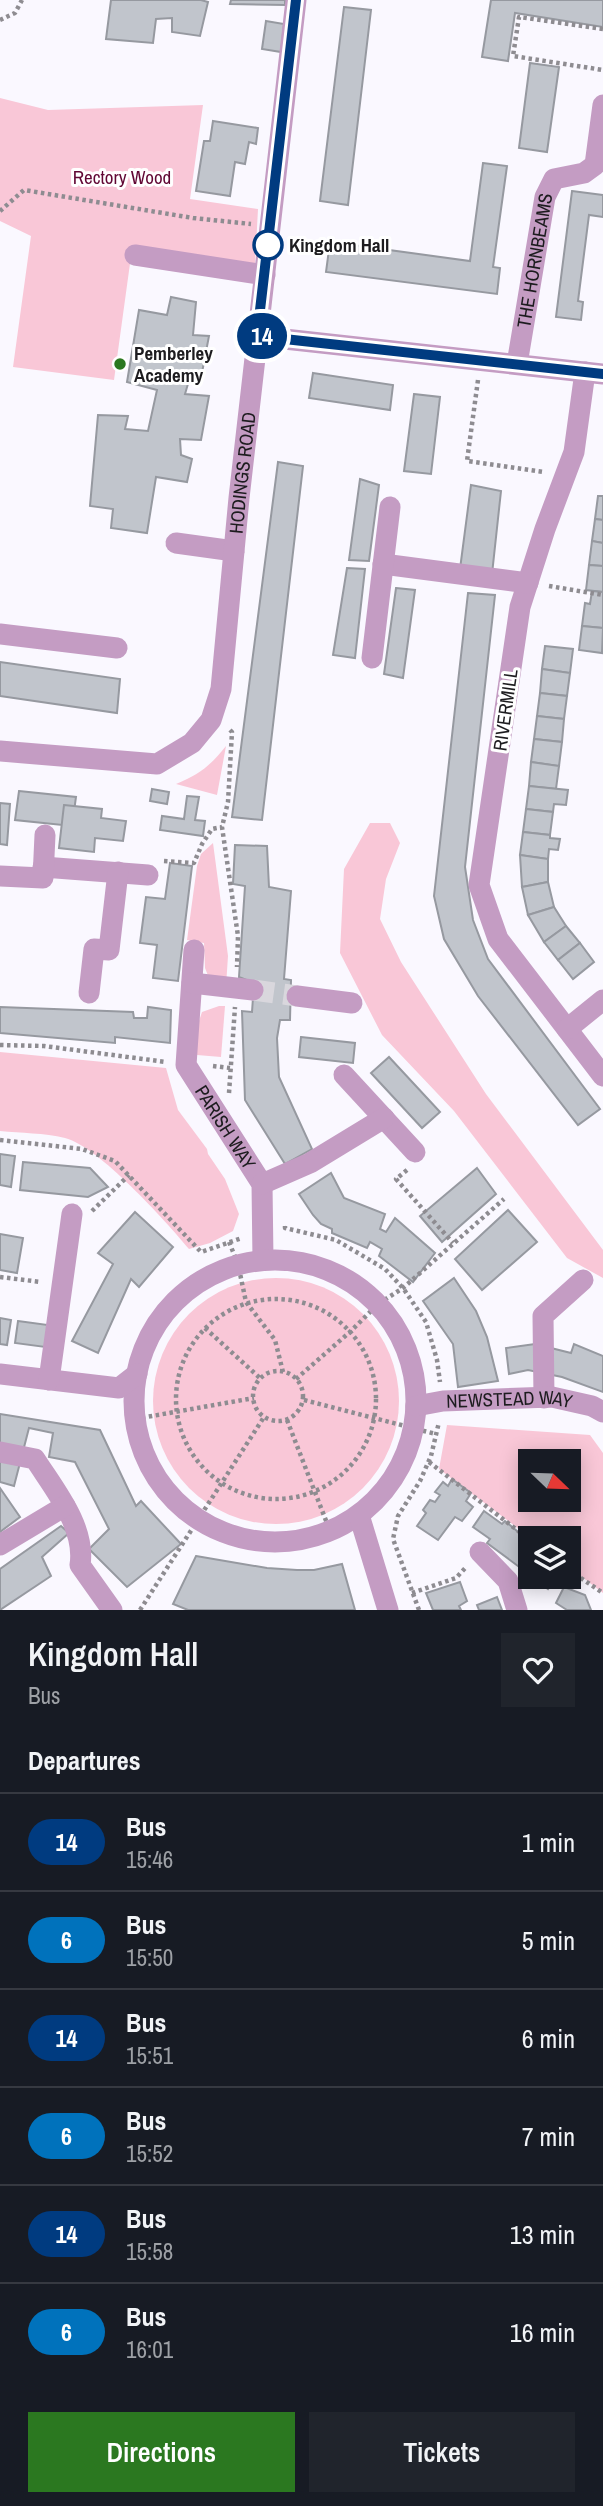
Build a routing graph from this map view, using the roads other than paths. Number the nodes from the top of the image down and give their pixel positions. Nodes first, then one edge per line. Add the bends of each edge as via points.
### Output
1 (296, 0) edge
2 (603, 105) edge
3 (135, 255) dead end
4 (265, 275) junction
5 (257, 336) junction
6 (517, 364) junction
7 (594, 373) edge
8 (390, 507) dead end
9 (176, 543) dead end
10 (234, 551) junction
11 (383, 564) junction
12 (528, 583) junction
13 (0, 634) edge
14 (117, 648) dead end
15 (372, 658) dead end
16 (0, 751) edge
17 (45, 835) dead end
18 (43, 867) junction
19 (118, 872) junction
20 (148, 875) road end
21 (0, 876) edge
22 (194, 950) dead end
23 (192, 983) junction
24 (253, 990) tunnel mouth
25 (89, 993) dead end
26 (297, 996) tunnel mouth
27 (603, 1000) edge
28 (352, 1003) dead end
29 (568, 1029) junction
30 (344, 1074) dead end
31 (603, 1076) edge
32 (384, 1118) junction
33 (415, 1152) road end
34 (262, 1184) junction
35 (70, 1224) road end
36 (263, 1260) junction
37 (583, 1280) dead end
38 (0, 1374) edge
39 (136, 1374) junction
40 (49, 1380) junction
41 (544, 1398) junction
42 (416, 1406) junction
43 (603, 1412) edge
44 (0, 1452) edge
45 (65, 1506) junction
46 (359, 1515) junction
47 (0, 1545) edge
48 (480, 1552) road end
49 (112, 1610) edge
50 (388, 1610) edge
51 (517, 1610) edge

1 - 4 street, HODINGS ROAD
2 - 6 street, THE HORNBEAMS via 595,164 584,173 554,179 545,197
3 - 4 street
4 - 5 street, HODINGS ROAD
5 - 6 street, RIVERMILL
5 - 10 street, HODINGS ROAD
6 - 7 street, RIVERMILL
7 - 12 street, RIVERMILL via 574,452
8 - 11 street
9 - 10 street
10 - 16 street, HODINGS ROAD via 221,689 211,720 191,743 157,764
11 - 12 street
11 - 15 street
12 - 29 street, RIVERMILL via 520,607 479,885 498,939
13 - 14 street
17 - 18 street
18 - 19 street
18 - 21 street via 43,878
19 - 20 street
19 - 25 street via 109,950 94,948
22 - 23 street, PARISH WAY
23 - 24 street
23 - 34 street, PARISH WAY via 186,1065
26 - 28 street
27 - 29 street
29 - 31 street, RIVERMILL
30 - 32 street
32 - 33 street
32 - 34 street via 310,1163
34 - 36 street, PARISH WAY
35 - 40 street
36 - 39 street via 209,1276 183,1294 146,1344
36 - 42 street via 302,1262 343,1277 378,1304 400,1334 413,1369
37 - 41 street via 543,1316
38 - 40 street
39 - 40 street via 119,1388
39 - 46 street via 135,1419 142,1449 174,1500 198,1519 229,1535 262,1542 297,1541 330,1531
41 - 42 street, NEWSTEAD WAY
41 - 43 street, NEWSTEAD WAY
42 - 46 street via 403,1462 384,1491
44 - 45 street via 35,1459
45 - 47 street
45 - 49 street via 82,1549 80,1565
46 - 50 street
48 - 51 street via 508,1581

